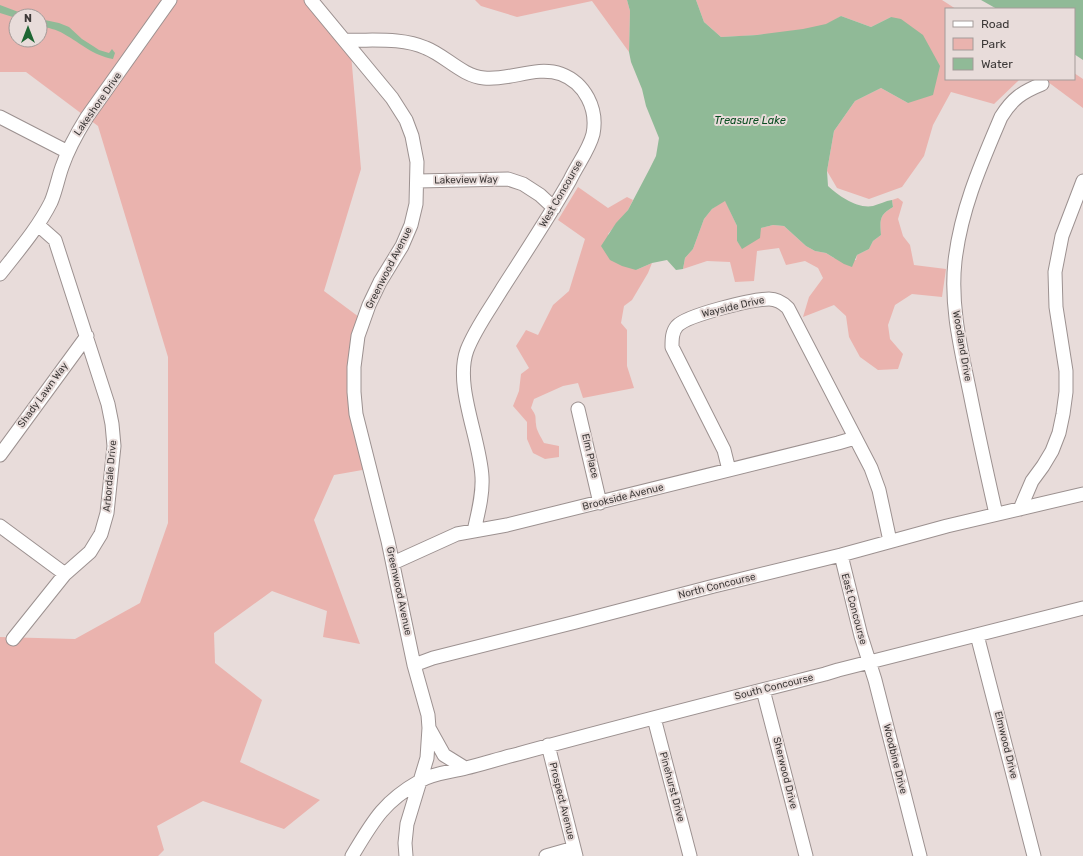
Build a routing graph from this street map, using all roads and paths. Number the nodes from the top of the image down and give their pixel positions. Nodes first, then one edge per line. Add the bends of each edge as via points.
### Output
1 (170, 0) edge
2 (311, 0) edge
3 (346, 40) junction
4 (1042, 84) dead end
5 (0, 117) edge
6 (68, 152) junction
7 (418, 181) junction
8 (1083, 181) edge
9 (554, 208) junction
10 (38, 225) junction
11 (0, 274) edge
12 (87, 336) junction
13 (578, 409) dead end
14 (855, 438) junction
15 (0, 455) edge
16 (729, 470) junction
17 (1083, 494) edge
18 (600, 503) junction
19 (1020, 509) junction
20 (996, 514) junction
21 (0, 526) edge
22 (474, 531) junction
23 (890, 541) junction
24 (840, 555) junction
25 (393, 563) junction
26 (65, 574) junction
27 (1083, 608) edge
28 (977, 635) junction
29 (13, 640) dead end
30 (869, 662) junction
31 (414, 665) junction
32 (763, 690) junction
33 (654, 718) junction
34 (429, 728) junction
35 (548, 745) junction
36 (465, 768) junction
37 (421, 780) junction
38 (575, 852) edge
39 (352, 856) edge
40 (406, 856) edge
41 (546, 856) edge
42 (690, 856) edge
43 (806, 856) edge
44 (920, 856) edge
45 (1034, 856) edge

1 - 6 street, Lakeshore Drive via 87,117
2 - 3 street, Greenwood Avenue
3 - 7 street, Greenwood Avenue via 406,120 415,150
3 - 9 street, West Concourse via 397,41 419,45 464,72 484,78 546,71 562,74 576,83 592,106 592,136
4 - 20 street, Woodland Drive via 1015,98 1001,117 967,200 955,261 954,297 958,337
5 - 6 street
6 - 10 street, Lakeshore Drive via 52,200
7 - 9 street, Lakeview Way via 508,179 524,184
7 - 25 street, Greenwood Avenue via 411,225 369,305 358,336 354,367 356,414
8 - 19 street via 1062,236 1055,272 1056,307 1066,371 1063,414 1052,451 1032,481
9 - 22 street, West Concourse via 488,312 470,342 464,358 464,387 482,476 481,498
10 - 11 street, Lakeshore Drive
10 - 12 street, Arbordale Drive via 55,240
12 - 15 street, Shady Lawn Way
12 - 26 street, Arbordale Drive via 112,424 114,446 109,502 105,524 97,542 86,556
13 - 18 street, Elm Place
14 - 16 street, Brookside Avenue
14 - 16 street, Wayside Drive via 788,308 770,299 737,305 694,316 677,326 672,339 672,347 724,450
14 - 23 street, Wayside Drive via 875,477
16 - 18 street, Brookside Avenue
17 - 19 street, North Concourse
18 - 22 street, Brookside Avenue
19 - 20 street, North Concourse
20 - 23 street, North Concourse
21 - 26 street
22 - 25 street, Brookside Avenue via 457,534
23 - 24 street, North Concourse
24 - 30 street, East Concourse
24 - 31 street, North Concourse via 433,658
25 - 31 street, Greenwood Avenue
26 - 29 street, Arbordale Drive
27 - 28 street, South Concourse
28 - 30 street, South Concourse
28 - 45 street, Elmwood Drive
30 - 32 street, South Concourse
30 - 44 street, Woodbine Drive via 876,680
31 - 34 street, Greenwood Avenue via 428,715
32 - 33 street, South Concourse
32 - 43 street, Sherwood Drive
33 - 35 street, South Concourse
33 - 42 street, Pinehurst Drive
34 - 36 street, Greenwood Avenue via 444,755
34 - 37 street, Greenwood Avenue via 427,758
35 - 36 street, South Concourse
35 - 38 street, Prospect Avenue
36 - 37 street, South Concourse
37 - 39 street, South Concourse via 399,794 384,808
37 - 40 street, Greenwood Avenue via 407,824
38 - 41 street

